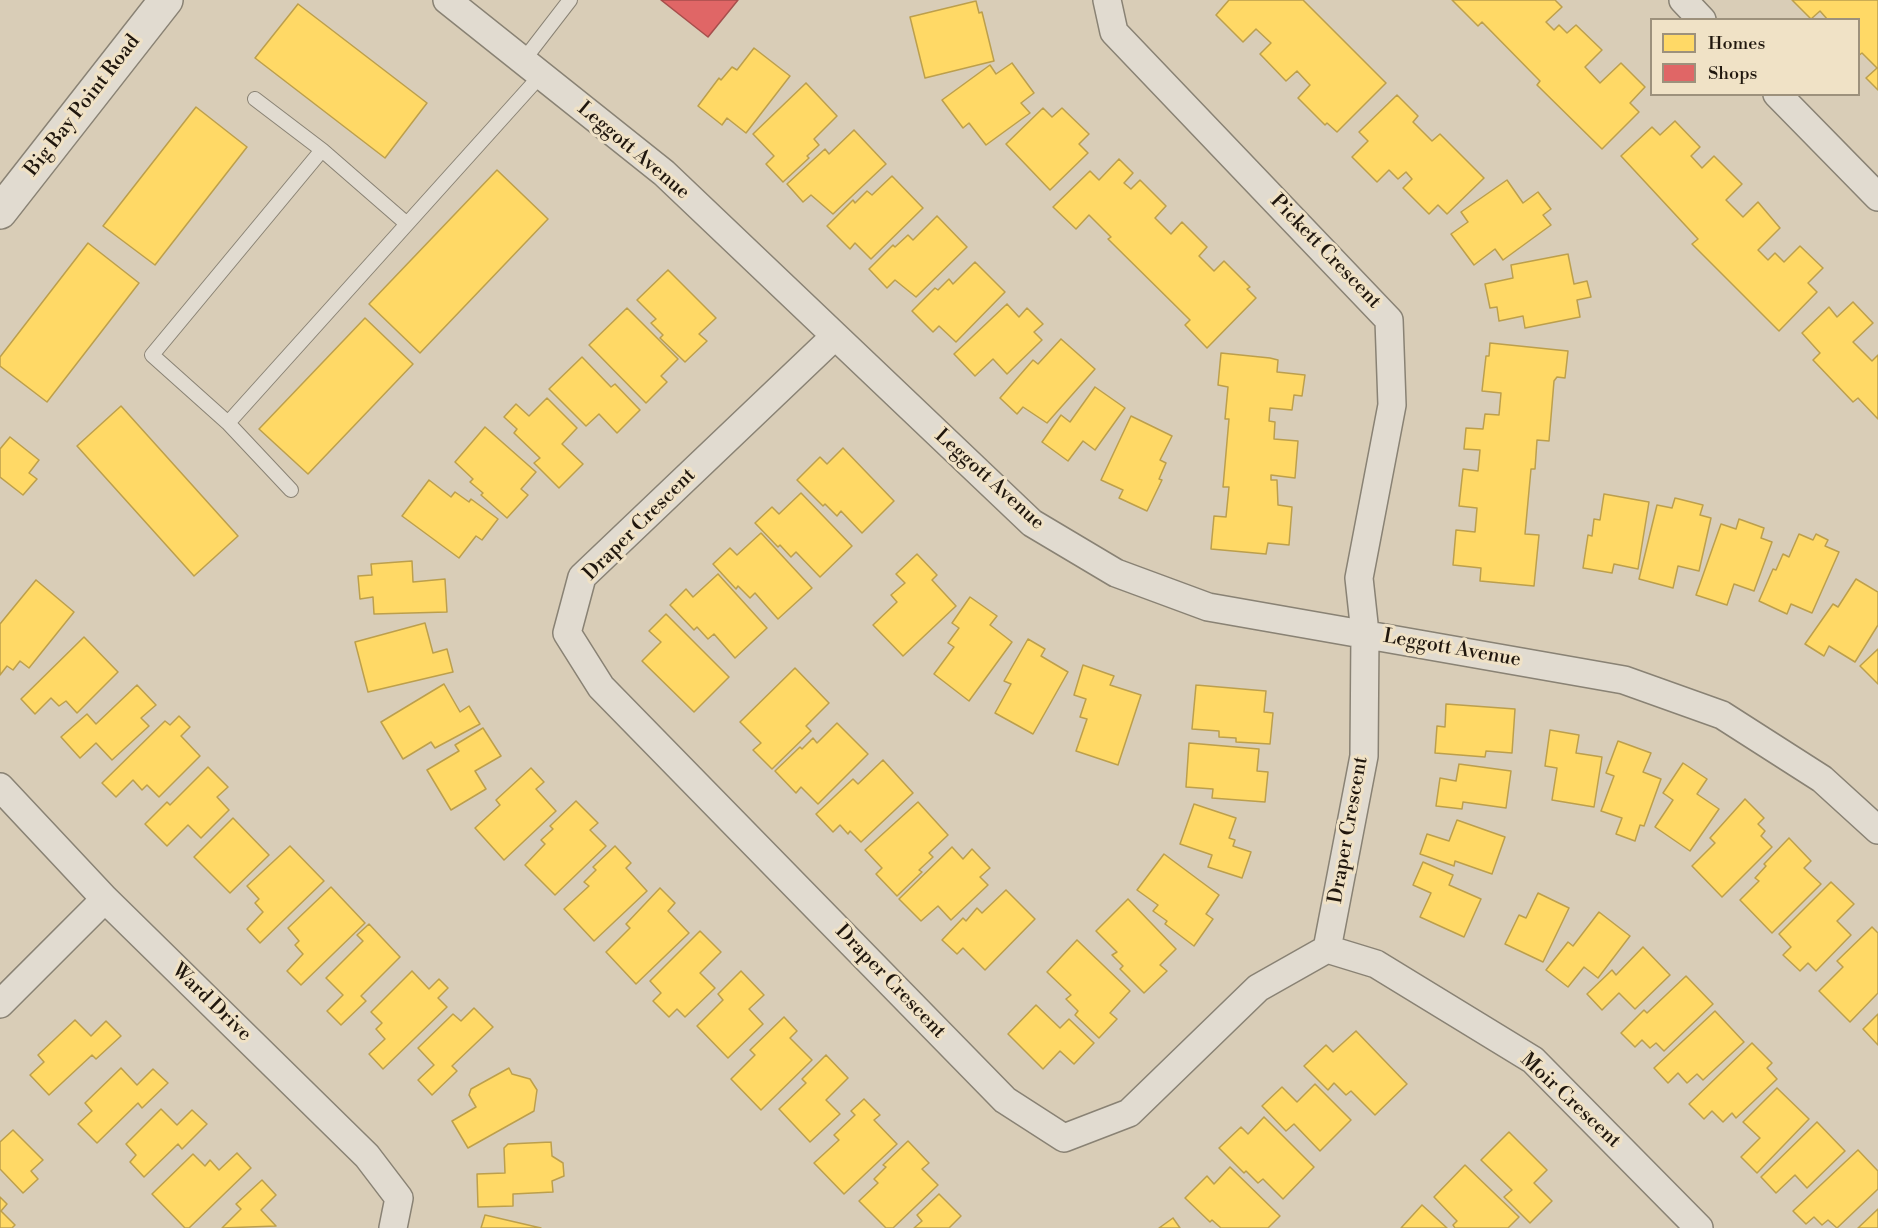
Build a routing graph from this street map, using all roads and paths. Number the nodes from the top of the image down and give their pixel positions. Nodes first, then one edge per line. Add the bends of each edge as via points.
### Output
1 (166, 0) edge
2 (447, 0) edge
3 (570, 0) edge
4 (1107, 0) edge
5 (1683, 0) edge
6 (1700, 18) edge
7 (532, 68) junction
8 (1779, 96) edge
9 (255, 99) dead end
10 (322, 150) junction
11 (1878, 197) edge
12 (0, 212) edge
13 (407, 224) junction
14 (834, 337) junction
15 (228, 423) junction
16 (291, 490) dead end
17 (1365, 633) junction
18 (0, 787) edge
19 (1878, 830) edge
20 (105, 899) junction
21 (1327, 950) junction
22 (0, 1004) edge
23 (1684, 1223) edge
24 (393, 1228) edge

1 - 12 street, Big Bay Point Road
2 - 7 street, Leggott Avenue
3 - 7 lane
4 - 17 street, Pickett Crescent via 1114,32 1389,320 1392,405 1359,578
5 - 6 street
7 - 13 lane
7 - 14 street, Leggott Avenue via 664,173
8 - 11 street
9 - 10 lane
10 - 13 lane
10 - 15 lane via 152,355
13 - 15 lane
14 - 17 street, Leggott Avenue via 1032,524 1116,573 1208,607
14 - 21 street, Draper Crescent via 582,576 567,633 601,687 1005,1100 1064,1138 1129,1113 1258,988
15 - 16 lane
17 - 19 street, Leggott Avenue via 1624,680 1722,715 1822,778
17 - 21 street, Draper Crescent via 1364,756
18 - 20 street, Ward Drive
20 - 22 street
20 - 24 street, Ward Drive via 367,1156 399,1198
21 - 23 street, Moir Crescent via 1377,964 1533,1060

